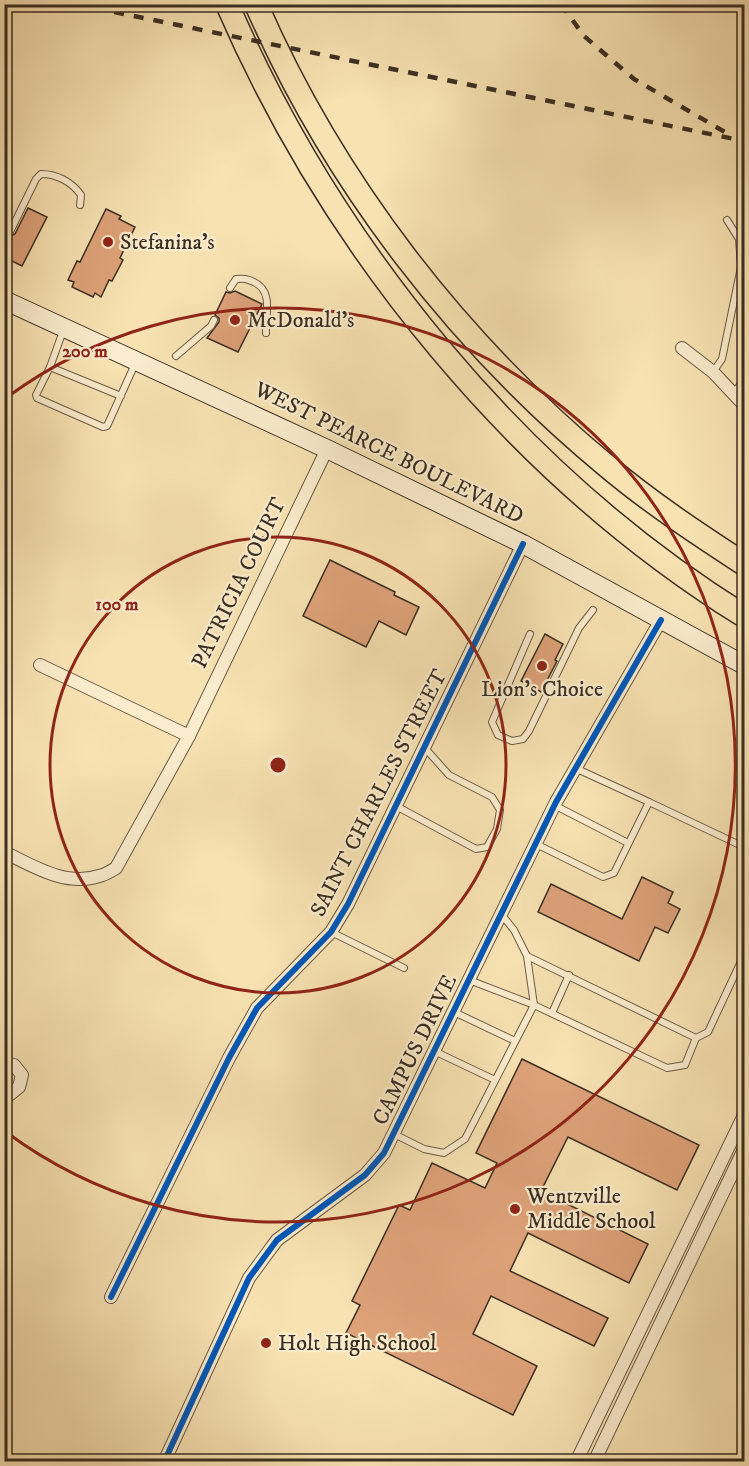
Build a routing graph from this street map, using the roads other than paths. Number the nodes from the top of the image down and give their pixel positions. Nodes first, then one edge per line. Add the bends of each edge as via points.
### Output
1 (227, 4) edge
2 (256, 4) edge
3 (80, 205) dead end
4 (728, 220) dead end
5 (9, 232) dead end
6 (230, 288) dead end
7 (4, 300) edge
8 (214, 320) dead end
9 (64, 327) junction
10 (266, 333) dead end
11 (682, 348) dead end
12 (176, 356) dead end
13 (137, 361) junction
14 (50, 367) junction
15 (713, 372) junction
16 (744, 381) edge
17 (733, 393) junction
18 (121, 396) junction
19 (744, 405) edge
20 (327, 449) junction
21 (523, 544) junction
22 (744, 564) edge
23 (593, 610) dead end
24 (744, 616) edge
25 (661, 620) junction
26 (530, 634) dead end
27 (40, 664) dead end
28 (744, 665) edge
29 (189, 736) junction
30 (424, 747) junction
31 (575, 768) junction
32 (649, 802) junction
33 (554, 805) junction
34 (396, 806) junction
35 (628, 843) junction
36 (535, 844) junction
37 (744, 847) edge
38 (4, 852) edge
39 (501, 914) junction
40 (331, 932) junction
41 (744, 955) edge
42 (527, 956) junction
43 (404, 968) dead end
44 (569, 975) junction
45 (469, 980) junction
46 (534, 1005) junction
47 (454, 1012) junction
48 (552, 1013) junction
49 (696, 1038) junction
50 (515, 1041) junction
51 (434, 1051) junction
52 (4, 1063) edge
53 (495, 1080) junction
54 (4, 1099) edge
55 (744, 1115) edge
56 (394, 1134) junction
57 (744, 1149) edge
58 (111, 1297) dead end
59 (164, 1461) edge
60 (576, 1461) edge
61 (594, 1461) edge

1 - 24 highway via 250,56 315,174 377,266 446,355 520,436 601,511 688,579
2 - 22 highway via 292,80 349,176 416,269 487,353 526,394 608,467
3 - 5 lane via 81,195 74,186 51,174 41,174
4 - 15 lane via 739,239 741,267 722,359
6 - 10 lane via 236,279 245,278 262,286 266,293
7 - 9 main road, WEST PEARCE BOULEVARD
8 - 12 lane
9 - 13 main road, WEST PEARCE BOULEVARD
9 - 14 lane
11 - 15 street
13 - 18 lane
13 - 20 main road, WEST PEARCE BOULEVARD
14 - 18 lane
14 - 18 lane via 38,398 103,427
15 - 17 street
16 - 17 lane
17 - 19 street
20 - 21 main road, WEST PEARCE BOULEVARD
20 - 29 street, PATRICIA COURT
21 - 25 main road, WEST PEARCE BOULEVARD
21 - 30 street, SAINT CHARLES STREET
23 - 26 lane via 579,628 529,731 523,739 512,741 498,735 492,722
25 - 28 main road, WEST PEARCE BOULEVARD
25 - 31 street, CAMPUS DRIVE
27 - 29 street
29 - 38 street, PATRICIA COURT via 116,868 98,877 76,879 49,874
30 - 34 street, SAINT CHARLES STREET
30 - 34 lane via 449,775 492,797 500,810 497,829 487,847 476,849
31 - 32 lane
31 - 33 street, CAMPUS DRIVE
32 - 35 lane
32 - 37 lane
33 - 35 lane
33 - 36 street, CAMPUS DRIVE
34 - 40 street, SAINT CHARLES STREET
35 - 36 lane via 614,873 603,877
36 - 39 street, CAMPUS DRIVE
39 - 42 lane
39 - 45 street, CAMPUS DRIVE
40 - 43 lane
40 - 58 street, SAINT CHARLES STREET via 257,1008
41 - 49 lane via 708,1032
42 - 44 lane
42 - 46 lane
44 - 48 lane
44 - 49 lane
45 - 46 lane
45 - 47 street, CAMPUS DRIVE
46 - 48 lane
46 - 50 lane
47 - 50 lane
47 - 51 street, CAMPUS DRIVE
48 - 49 lane via 667,1068 685,1065
50 - 53 lane
51 - 53 lane
51 - 56 street, CAMPUS DRIVE
52 - 54 street via 15,1065 22,1075 19,1087
53 - 56 lane via 465,1140 444,1153 424,1149
55 - 60 street
56 - 59 street, CAMPUS DRIVE via 365,1175 277,1240 249,1278
57 - 61 street

